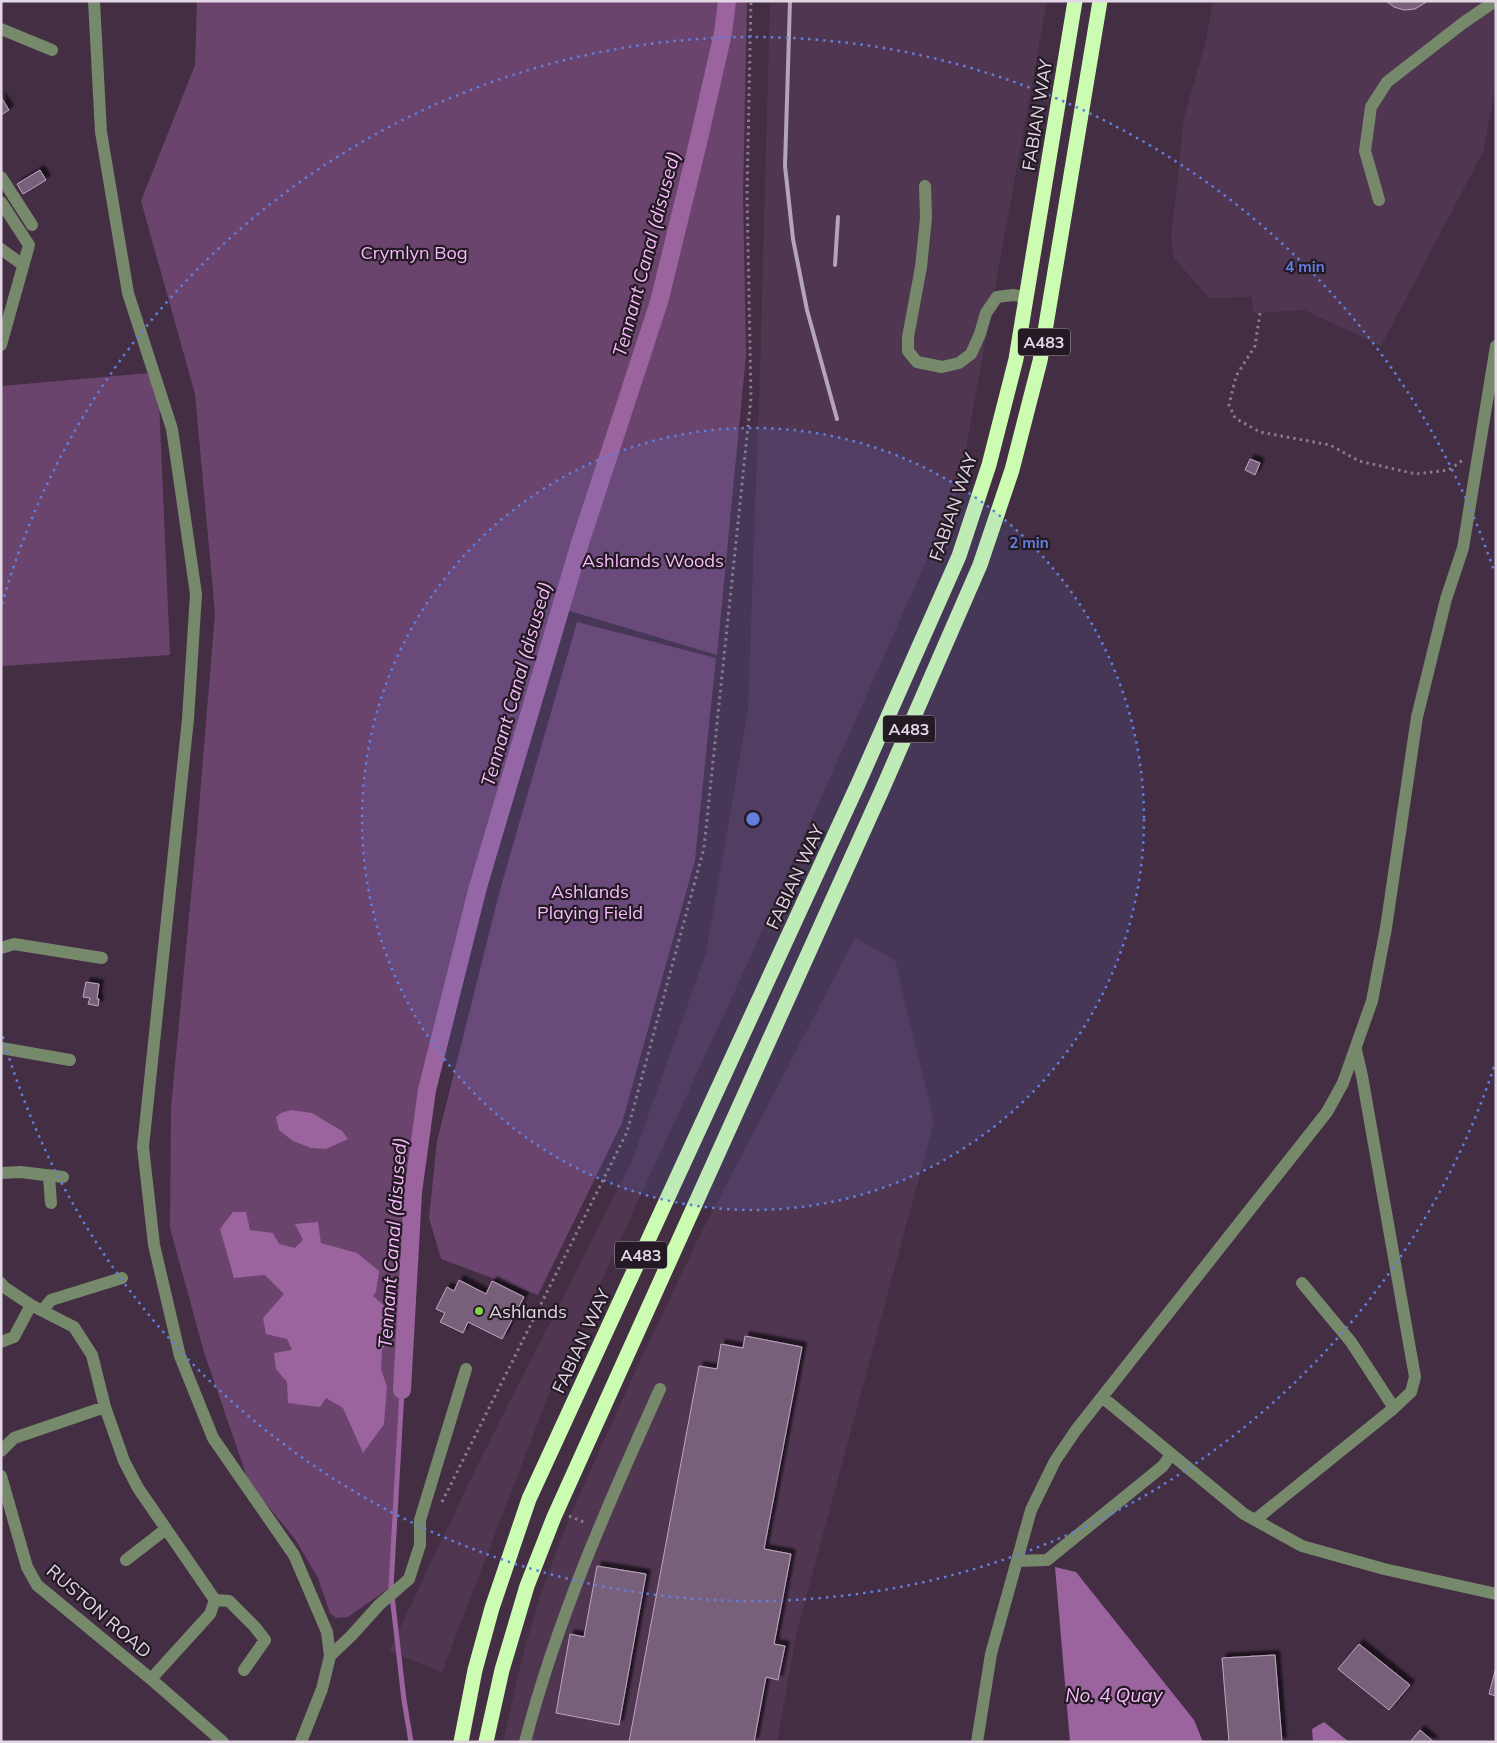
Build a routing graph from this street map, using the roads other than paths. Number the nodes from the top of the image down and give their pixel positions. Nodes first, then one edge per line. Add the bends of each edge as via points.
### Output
1 (94, 1) edge
2 (1075, 1) edge
3 (1100, 1) edge
4 (1495, 1) edge
5 (1, 29) edge
6 (52, 50) dead end
7 (1, 178) edge
8 (925, 186) dead end
9 (1379, 200) dead end
10 (1, 202) edge
11 (32, 225) dead end
12 (1, 249) edge
13 (23, 265) junction
14 (1026, 297) junction
15 (2, 339) edge
16 (1496, 346) edge
17 (1, 948) edge
18 (102, 958) dead end
19 (1, 1048) edge
20 (1356, 1050) junction
21 (70, 1060) dead end
22 (1, 1173) edge
23 (49, 1177) junction
24 (63, 1177) dead end
25 (50, 1203) dead end
26 (122, 1278) dead end
27 (1, 1283) edge
28 (1302, 1283) dead end
29 (37, 1308) junction
30 (1, 1342) edge
31 (466, 1369) dead end
32 (660, 1389) dead end
33 (1102, 1397) junction
34 (104, 1407) junction
35 (1394, 1408) junction
36 (1, 1450) edge
37 (1171, 1454) junction
38 (1, 1476) edge
39 (1254, 1520) junction
40 (166, 1528) junction
41 (126, 1560) dead end
42 (1017, 1561) junction
43 (1496, 1594) edge
44 (215, 1600) junction
45 (330, 1656) junction
46 (244, 1670) dead end
47 (151, 1679) junction
48 (223, 1742) edge
49 (301, 1742) edge
50 (461, 1742) edge
51 (486, 1742) edge
52 (525, 1742) edge
53 (977, 1742) edge

1 - 45 street via 101,132 128,293 172,429 196,594 188,719 143,1147 154,1245 180,1356 213,1438 294,1555 327,1632
2 - 14 highway, FABIAN WAY / A483
3 - 51 highway, A483 via 1040,361 1012,470 980,565 554,1517 527,1586 502,1670
4 - 9 street via 1387,82 1371,107 1365,152
5 - 6 street
7 - 11 street
8 - 14 street via 922,258 908,337 908,351 917,362 942,367 959,363 971,354 986,314 997,297
10 - 13 street via 29,245
12 - 13 street
13 - 15 street
14 - 50 highway, FABIAN WAY / A483 via 1016,359 988,465 959,556 859,782 529,1499 492,1608 475,1670
16 - 20 street via 1463,548 1446,599 1417,717 1386,928 1372,1001
17 - 18 street via 14,944
19 - 21 street
20 - 33 street via 1343,1083 1326,1112
20 - 35 street via 1415,1377 1411,1392
22 - 23 street via 20,1172
23 - 24 street
23 - 25 street
26 - 29 street via 51,1300
27 - 29 street
28 - 35 street via 1351,1342
29 - 30 street via 14,1337
29 - 34 street via 74,1327 92,1355
31 - 45 street via 420,1520 420,1546 409,1579
32 - 52 street via 618,1481 554,1643
33 - 37 street
33 - 42 street via 1055,1461 1031,1510
34 - 36 street via 14,1438
34 - 40 street via 124,1461
35 - 39 street
37 - 39 street
37 - 42 street via 1162,1466 1047,1560
38 - 47 street, RUSTON ROAD via 27,1567 37,1585
39 - 43 street via 1302,1546 1384,1569
40 - 41 street
40 - 44 street
42 - 53 street via 991,1654
44 - 46 street via 229,1601 265,1640
44 - 47 street via 210,1614
45 - 49 street via 322,1689
47 - 48 street, RUSTON ROAD

